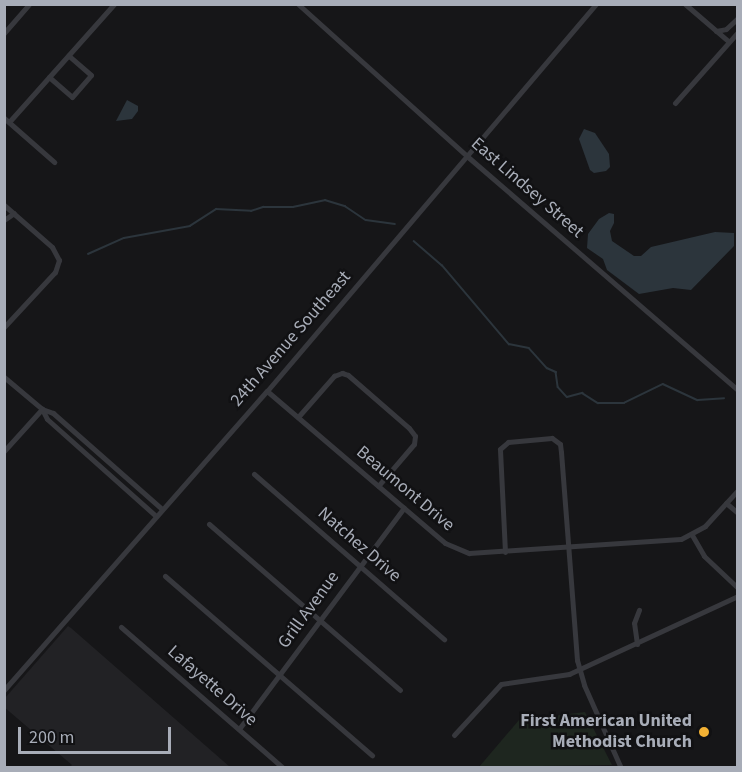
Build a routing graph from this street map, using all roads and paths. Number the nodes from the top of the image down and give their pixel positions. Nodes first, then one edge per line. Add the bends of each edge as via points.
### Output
1 (29, 4) edge
2 (114, 4) edge
3 (298, 4) edge
4 (596, 4) edge
5 (685, 4) edge
6 (738, 18) edge
7 (716, 31) junction
8 (738, 32) edge
9 (4, 33) edge
10 (728, 41) junction
11 (68, 55) junction
12 (49, 76) junction
13 (675, 103) dead end
14 (7, 120) edge
15 (468, 157) junction
16 (54, 162) dead end
17 (4, 205) edge
18 (14, 213) junction
19 (4, 220) edge
20 (6, 323) edge
21 (4, 377) edge
22 (738, 390) edge
23 (267, 391) junction
24 (42, 409) junction
25 (298, 417) junction
26 (4, 451) edge
27 (254, 474) dead end
28 (378, 486) junction
29 (738, 490) edge
30 (726, 503) junction
31 (404, 508) junction
32 (162, 510) junction
33 (738, 513) edge
34 (156, 516) junction
35 (209, 524) dead end
36 (692, 535) junction
37 (568, 548) junction
38 (505, 552) junction
39 (360, 566) junction
40 (165, 576) dead end
41 (738, 588) edge
42 (738, 596) edge
43 (639, 610) dead end
44 (320, 621) junction
45 (121, 627) dead end
46 (444, 639) dead end
47 (637, 644) junction
48 (579, 670) junction
49 (279, 675) junction
50 (4, 690) edge
51 (400, 690) dead end
52 (239, 729) junction
53 (454, 735) dead end
54 (372, 755) dead end
55 (283, 768) edge
56 (621, 768) edge

1 - 9 street
2 - 11 street
3 - 15 street, East Lindsey Street
4 - 15 street, 24th Avenue Southeast
5 - 7 street
6 - 7 street via 726,29
7 - 10 street
8 - 10 street
10 - 13 street
11 - 12 street
11 - 12 street via 91,75 72,97
12 - 14 street
14 - 16 street
15 - 22 street, East Lindsey Street
15 - 23 street, 24th Avenue Southeast
17 - 18 street
18 - 19 street
18 - 20 street via 58,256 55,272
21 - 24 street
23 - 25 street, Beaumont Drive
23 - 32 street, 24th Avenue Southeast
24 - 26 street
24 - 32 street via 53,413
24 - 34 street via 47,419
25 - 28 street, Beaumont Drive
25 - 28 street via 340,373 348,375 412,430 415,441
27 - 39 street, Natchez Drive
28 - 31 street, Beaumont Drive
29 - 30 street
30 - 33 street
30 - 36 street
31 - 38 street, Beaumont Drive via 457,550 474,554
31 - 39 street, Grill Avenue
32 - 34 street, 24th Avenue Southeast
34 - 50 street, 24th Avenue Southeast
35 - 44 street
36 - 37 street, Beaumont Drive via 676,540
36 - 41 street via 704,556
37 - 38 street, Beaumont Drive
37 - 38 street via 561,447 552,438 508,442 500,449
37 - 48 street
39 - 44 street, Grill Avenue
39 - 46 street, Natchez Drive
40 - 49 street
42 - 47 street
43 - 47 street via 634,623
44 - 49 street, Grill Avenue
44 - 51 street
45 - 52 street, Lafayette Drive
47 - 48 street
48 - 53 street via 561,677 501,684
48 - 56 street
49 - 52 street, Grill Avenue
49 - 54 street
52 - 55 street, Lafayette Drive

